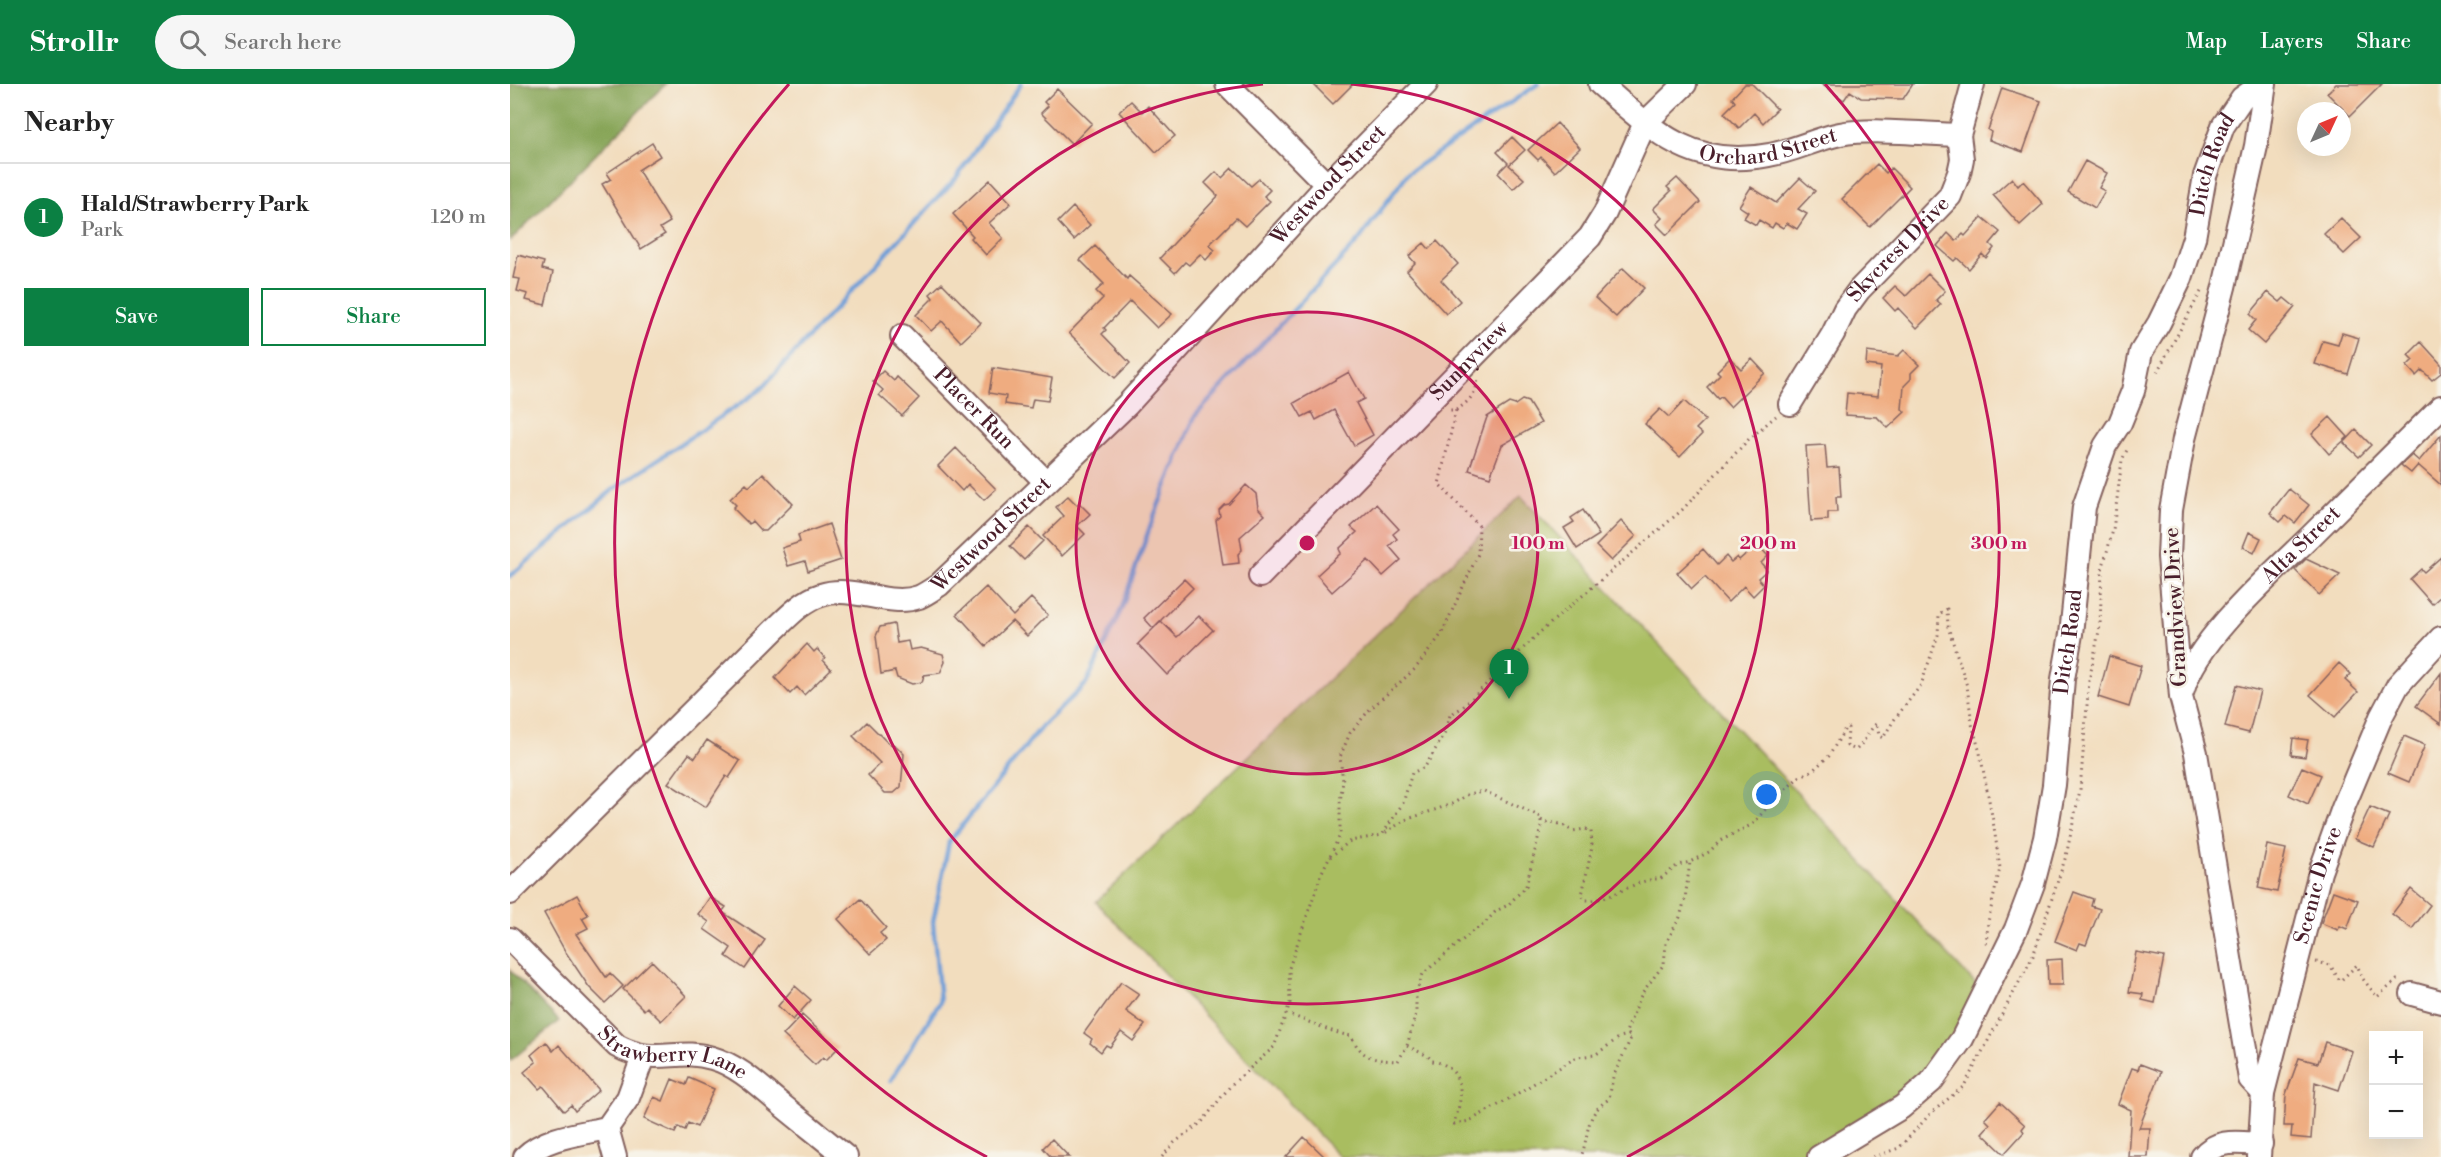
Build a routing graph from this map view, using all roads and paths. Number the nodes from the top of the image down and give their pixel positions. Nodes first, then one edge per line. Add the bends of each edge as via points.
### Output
1 (1227, 84) edge
2 (1426, 84) edge
3 (1600, 84) edge
4 (1685, 84) edge
5 (1973, 84) edge
6 (2265, 86) edge
7 (1645, 123) junction
8 (1959, 135) junction
9 (1327, 185) junction
10 (2205, 286) dead end
11 (902, 336) dead end
12 (2154, 378) dead end
13 (1428, 404) junction
14 (1790, 404) joint
15 (2441, 407) edge
16 (2129, 445) dead end
17 (1046, 482) junction
18 (1260, 576) dead end
19 (2441, 638) edge
20 (2181, 697) junction
21 (1541, 820) junction
22 (1382, 835) junction
23 (1329, 859) junction
24 (1690, 862) junction
25 (510, 893) edge
26 (510, 939) edge
27 (1986, 952) dead end
28 (2299, 956) junction
29 (2412, 994) joint
30 (2441, 1002) edge
31 (1286, 1014) junction
32 (1629, 1035) junction
33 (1407, 1046) junction
34 (643, 1057) junction
35 (2263, 1093) junction
36 (607, 1128) junction
37 (2260, 1150) edge
38 (525, 1157) edge
39 (615, 1157) edge
40 (846, 1157) edge
41 (1162, 1157) edge
42 (1581, 1157) edge
43 (1819, 1157) edge
44 (1873, 1157) edge
45 (2202, 1157) edge

1 - 9 street
2 - 9 street, Westwood Street
3 - 7 street, Orchard Street
4 - 7 street
5 - 8 street, Skycrest Drive
6 - 20 street, Grandview Drive via 2256,146 2184,439 2171,510 2169,556
6 - 43 street, Ditch Road via 2242,98 2223,126 2205,176 2194,238 2181,278 2141,351 2133,391 2105,446 2084,507 2054,785 2033,884 2016,929 1962,1039 1931,1082 1902,1107
7 - 8 street, Orchard Street via 1695,152 1728,159 1770,155 1842,134
7 - 13 street, Sunnyview via 1605,213 1590,237
8 - 14 street, Skycrest Drive via 1961,166 1950,196 1854,296
9 - 17 street, Westwood Street via 1127,405
10 - 12 path
11 - 17 street, Placer Run
13 - 18 street, Sunnyview
13 - 23 path via 1456,410 1438,483 1479,526 1478,554 1441,635 1415,669 1371,708 1350,733 1340,758 1340,835
14 - 22 path via 1749,439 1682,510 1545,627 1463,707 1450,714 1445,733 1425,767 1412,773 1403,803
15 - 20 street, Alta Street via 2252,594 2203,649 2189,671
16 - 44 path via 2122,460 2113,530 2103,570 2080,790 2066,856 2033,956 1964,1086 1931,1113 1899,1148
17 - 25 street, Westwood Street via 957,569 920,597 899,600 837,593 823,594 805,603
19 - 28 street, Scenic Drive via 2398,685 2381,717 2320,873
20 - 35 street, Grandview Drive via 2196,753 2250,1079
21 - 22 path via 1484,791 1405,820
21 - 24 path via 1572,831 1591,831 1592,847 1582,895 1585,900 1595,901 1650,879 1660,879 1678,865
21 - 33 path via 1526,886 1423,974
22 - 23 path via 1350,841
23 - 31 path via 1289,968 1290,1003
24 - 27 path via 1753,824 1799,777 1828,756 1846,727 1847,747 1852,750 1860,747 1877,723 1879,736 1886,736 1921,685 1938,635 1939,614 1947,609 1948,627 1967,686 2000,868
24 - 32 path via 1685,898 1666,943 1664,964 1642,993 1626,1032
26 - 34 street, Strawberry Lane via 617,1046
28 - 29 path via 2330,965 2340,981 2357,965 2377,997 2399,979 2404,991
28 - 35 street, Scenic Drive
29 - 30 street
31 - 33 path via 1332,1033 1351,1036 1360,1052 1380,1060 1398,1061
31 - 41 path via 1274,1047 1231,1085 1203,1122
32 - 33 path via 1595,1055 1577,1057 1469,1121 1454,1124 1461,1099 1454,1070
32 - 42 path via 1612,1077 1609,1099 1591,1117
34 - 36 street via 628,1098
34 - 40 street, Strawberry Lane via 702,1055 727,1065 749,1078
35 - 37 street, Scenic Drive
36 - 38 street via 554,1141 533,1149
36 - 39 street
37 - 45 street via 2231,1142 2208,1149

